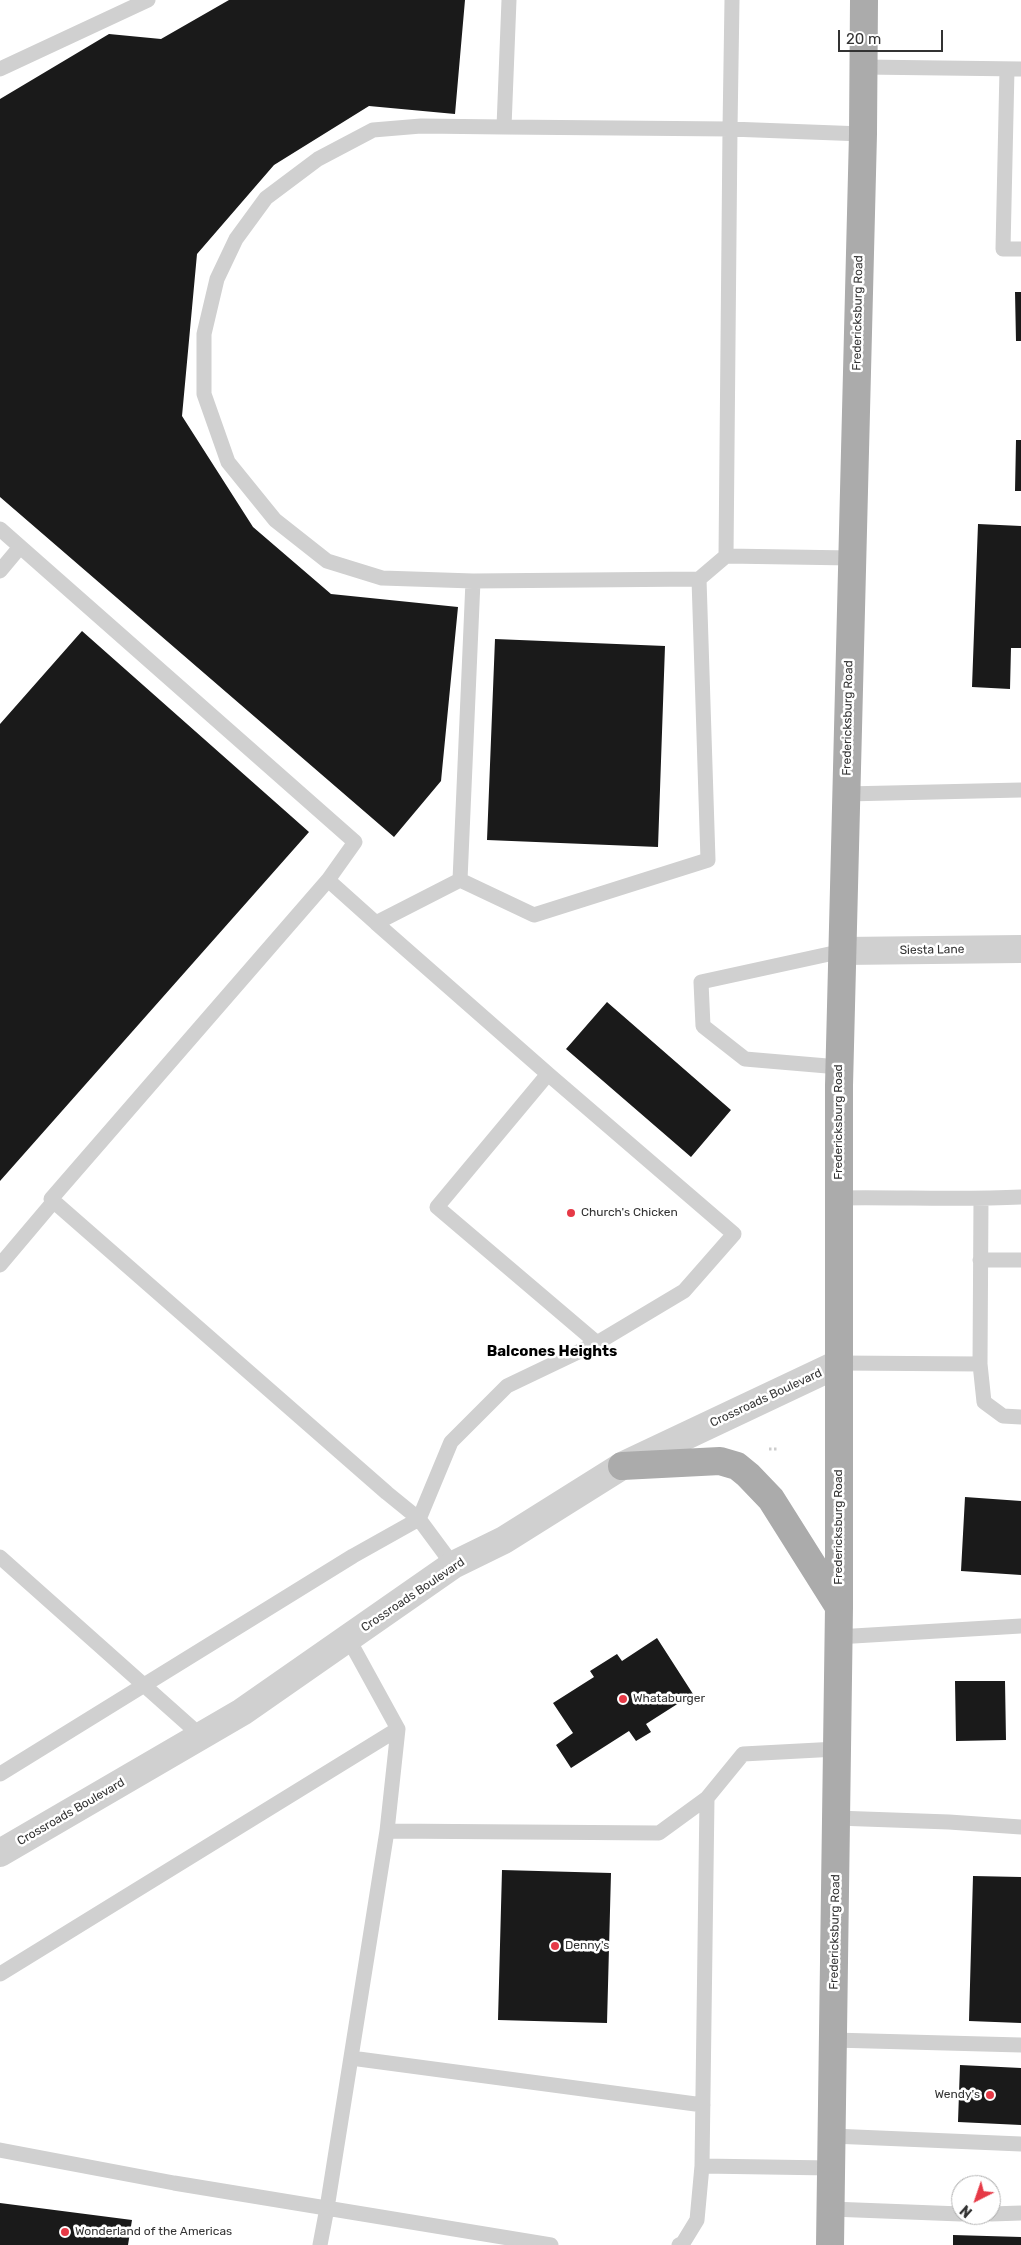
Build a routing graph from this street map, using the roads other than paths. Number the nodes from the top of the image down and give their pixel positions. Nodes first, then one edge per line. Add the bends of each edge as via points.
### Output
1 (148, 0) edge
2 (509, 0) edge
3 (732, 0) edge
4 (864, 0) edge
5 (863, 67) junction
6 (0, 69) edge
7 (1014, 69) edge
8 (504, 127) junction
9 (730, 129) junction
10 (863, 134) junction
11 (1021, 249) edge
12 (0, 529) edge
13 (20, 547) junction
14 (726, 556) junction
15 (852, 558) junction
16 (0, 571) edge
17 (699, 580) junction
18 (473, 581) junction
19 (1021, 790) edge
20 (846, 794) junction
21 (328, 880) junction
22 (460, 880) junction
23 (376, 923) junction
24 (1021, 949) edge
25 (843, 950) junction
26 (839, 1067) junction
27 (548, 1074) junction
28 (1021, 1197) edge
29 (838, 1198) junction
30 (981, 1199) junction
31 (54, 1201) junction
32 (980, 1260) junction
33 (1021, 1260) edge
34 (0, 1265) edge
35 (597, 1343) junction
36 (840, 1363) junction
37 (980, 1364) junction
38 (1021, 1417) edge
39 (622, 1466) junction
40 (419, 1519) junction
41 (0, 1557) edge
42 (454, 1565) junction
43 (839, 1607) junction
44 (1021, 1626) edge
45 (837, 1637) junction
46 (348, 1638) junction
47 (145, 1684) junction
48 (398, 1729) junction
49 (202, 1736) junction
50 (837, 1749) junction
51 (0, 1774) edge
52 (707, 1798) junction
53 (836, 1818) junction
54 (1021, 1827) edge
55 (387, 1831) junction
56 (0, 1854) edge
57 (1, 1970) edge
58 (833, 2040) junction
59 (1021, 2045) edge
60 (351, 2058) junction
61 (703, 2105) junction
62 (832, 2136) junction
63 (1021, 2144) edge
64 (0, 2150) edge
65 (702, 2166) junction
66 (832, 2168) junction
67 (327, 2208) junction
68 (831, 2209) junction
69 (951, 2214) edge
70 (1001, 2214) edge
71 (1021, 2214) edge
72 (320, 2245) edge
73 (551, 2245) edge
74 (679, 2245) edge
75 (830, 2245) edge

1 - 6 lane
2 - 8 lane
3 - 9 lane
4 - 5 main road, Fredericksburg Road
5 - 7 lane
5 - 10 main road, Fredericksburg Road
7 - 11 lane via 1003,249
8 - 9 lane
8 - 18 lane via 421,126 373,130 318,159 266,198 236,239 217,280 204,334 204,394 228,462 275,520 327,561 382,578
9 - 10 lane
9 - 14 lane
10 - 15 main road, Fredericksburg Road
12 - 13 lane
13 - 16 lane
13 - 21 lane via 355,842
14 - 15 lane
14 - 17 lane
15 - 20 main road, Fredericksburg Road
17 - 18 lane
17 - 22 lane via 708,860 534,915
18 - 22 lane
19 - 20 lane
20 - 25 main road, Fredericksburg Road
21 - 23 lane
21 - 31 lane via 51,1199
22 - 23 lane
23 - 27 lane
24 - 25 street, Siesta Lane
25 - 26 main road, Fredericksburg Road
25 - 26 lane via 701,982 703,1026 745,1060
26 - 29 main road, Fredericksburg Road
27 - 35 lane via 437,1207
27 - 35 lane via 734,1234 684,1291
28 - 30 lane
29 - 30 lane
29 - 36 main road, Fredericksburg Road
30 - 32 lane
31 - 34 lane
31 - 40 lane
32 - 33 lane
32 - 37 lane
35 - 40 lane via 507,1386 451,1442
36 - 37 lane
36 - 39 street, Crossroads Boulevard
36 - 43 main road, Fredericksburg Road
37 - 38 lane via 984,1402 1003,1416
39 - 42 street, Crossroads Boulevard via 504,1540
39 - 43 main road via 720,1461 736,1466 771,1500
40 - 42 lane
40 - 47 lane
41 - 47 lane
42 - 46 street, Crossroads Boulevard
43 - 45 main road, Fredericksburg Road
44 - 45 lane
45 - 50 main road, Fredericksburg Road
46 - 48 lane
46 - 49 street, Crossroads Boulevard
47 - 49 lane
47 - 51 lane
48 - 55 lane
48 - 57 lane
49 - 56 street, Crossroads Boulevard
50 - 52 lane via 743,1754
50 - 53 main road, Fredericksburg Road
52 - 55 lane via 659,1832
52 - 61 lane
53 - 54 lane
53 - 58 main road, Fredericksburg Road
55 - 60 lane
58 - 59 lane
58 - 62 main road, Fredericksburg Road
60 - 61 lane
60 - 67 lane
61 - 65 lane
62 - 63 lane
62 - 66 main road, Fredericksburg Road
64 - 67 lane
65 - 66 lane
65 - 74 lane via 697,2220
66 - 68 main road, Fredericksburg Road
67 - 72 lane
67 - 73 lane
68 - 69 lane
68 - 75 main road, Fredericksburg Road
70 - 71 lane

